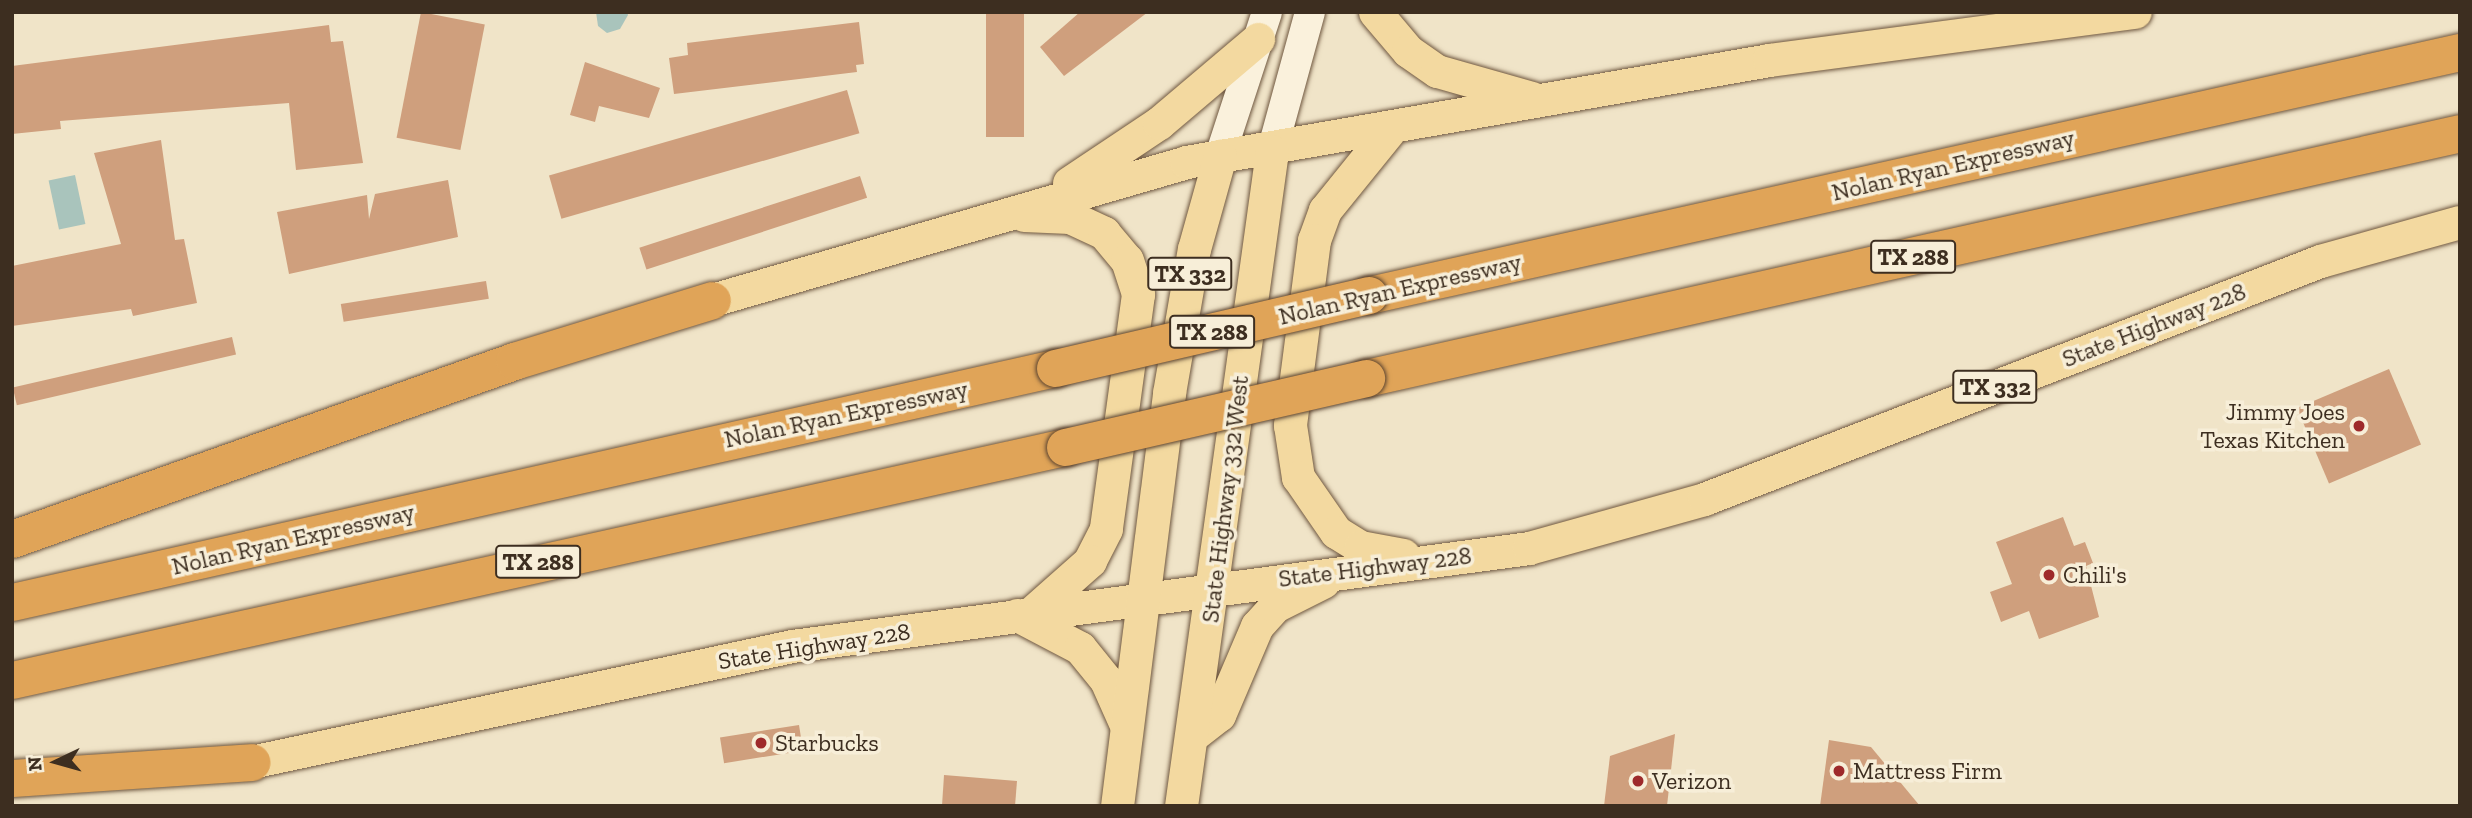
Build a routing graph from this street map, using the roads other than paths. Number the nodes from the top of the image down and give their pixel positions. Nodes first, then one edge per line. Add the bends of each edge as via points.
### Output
1 (1310, 12) edge
2 (1375, 12) edge
3 (2135, 12) edge
4 (1262, 25) edge
5 (2460, 52) edge
6 (1534, 98) junction
7 (1389, 131) junction
8 (2460, 133) edge
9 (1272, 151) junction
10 (1220, 156) junction
11 (1042, 201) junction
12 (998, 213) junction
13 (2460, 222) edge
14 (712, 300) joint
15 (12, 539) edge
16 (1435, 560) junction
17 (1341, 572) junction
18 (1214, 587) junction
19 (1141, 598) junction
20 (12, 602) edge
21 (1023, 615) junction
22 (12, 680) edge
23 (1126, 726) junction
24 (1193, 735) junction
25 (251, 762) joint
26 (12, 778) edge
27 (1117, 806) edge
28 (1181, 806) edge

1 - 9 main road
2 - 6 main road via 1408,51 1437,71
3 - 6 main road
4 - 10 main road
4 - 11 main road via 1159,123
5 - 20 highway, Nolan Ryan Expressway / TX 288, bridge
6 - 7 main road
7 - 9 main road
7 - 16 main road via 1325,209 1314,240 1291,450 1310,500 1336,532 1373,551
8 - 22 highway, TX 288, bridge
9 - 10 main road
9 - 18 main road, State Highway 332 West / TX 332
10 - 11 main road
10 - 19 main road, TX 332 via 1194,249
11 - 12 main road
12 - 14 main road
12 - 21 main road via 1090,224 1127,260 1138,294 1105,529 1090,561
13 - 16 main road, State Highway 228 / TX 332 via 2320,261 1704,499 1529,548
14 - 15 highway via 514,361
16 - 17 main road, State Highway 228 / TX 332
17 - 18 main road, State Highway 228
17 - 24 main road, TX 332 via 1275,606 1257,626 1219,715
18 - 19 main road, State Highway 228
18 - 24 main road, State Highway 332 West / TX 332
19 - 21 main road, State Highway 228
19 - 23 main road, TX 332
21 - 23 main road via 1080,648 1106,680
21 - 25 main road, State Highway 228 via 792,646
23 - 27 main road, TX 332
24 - 28 main road, State Highway 332 West / TX 332
25 - 26 highway

